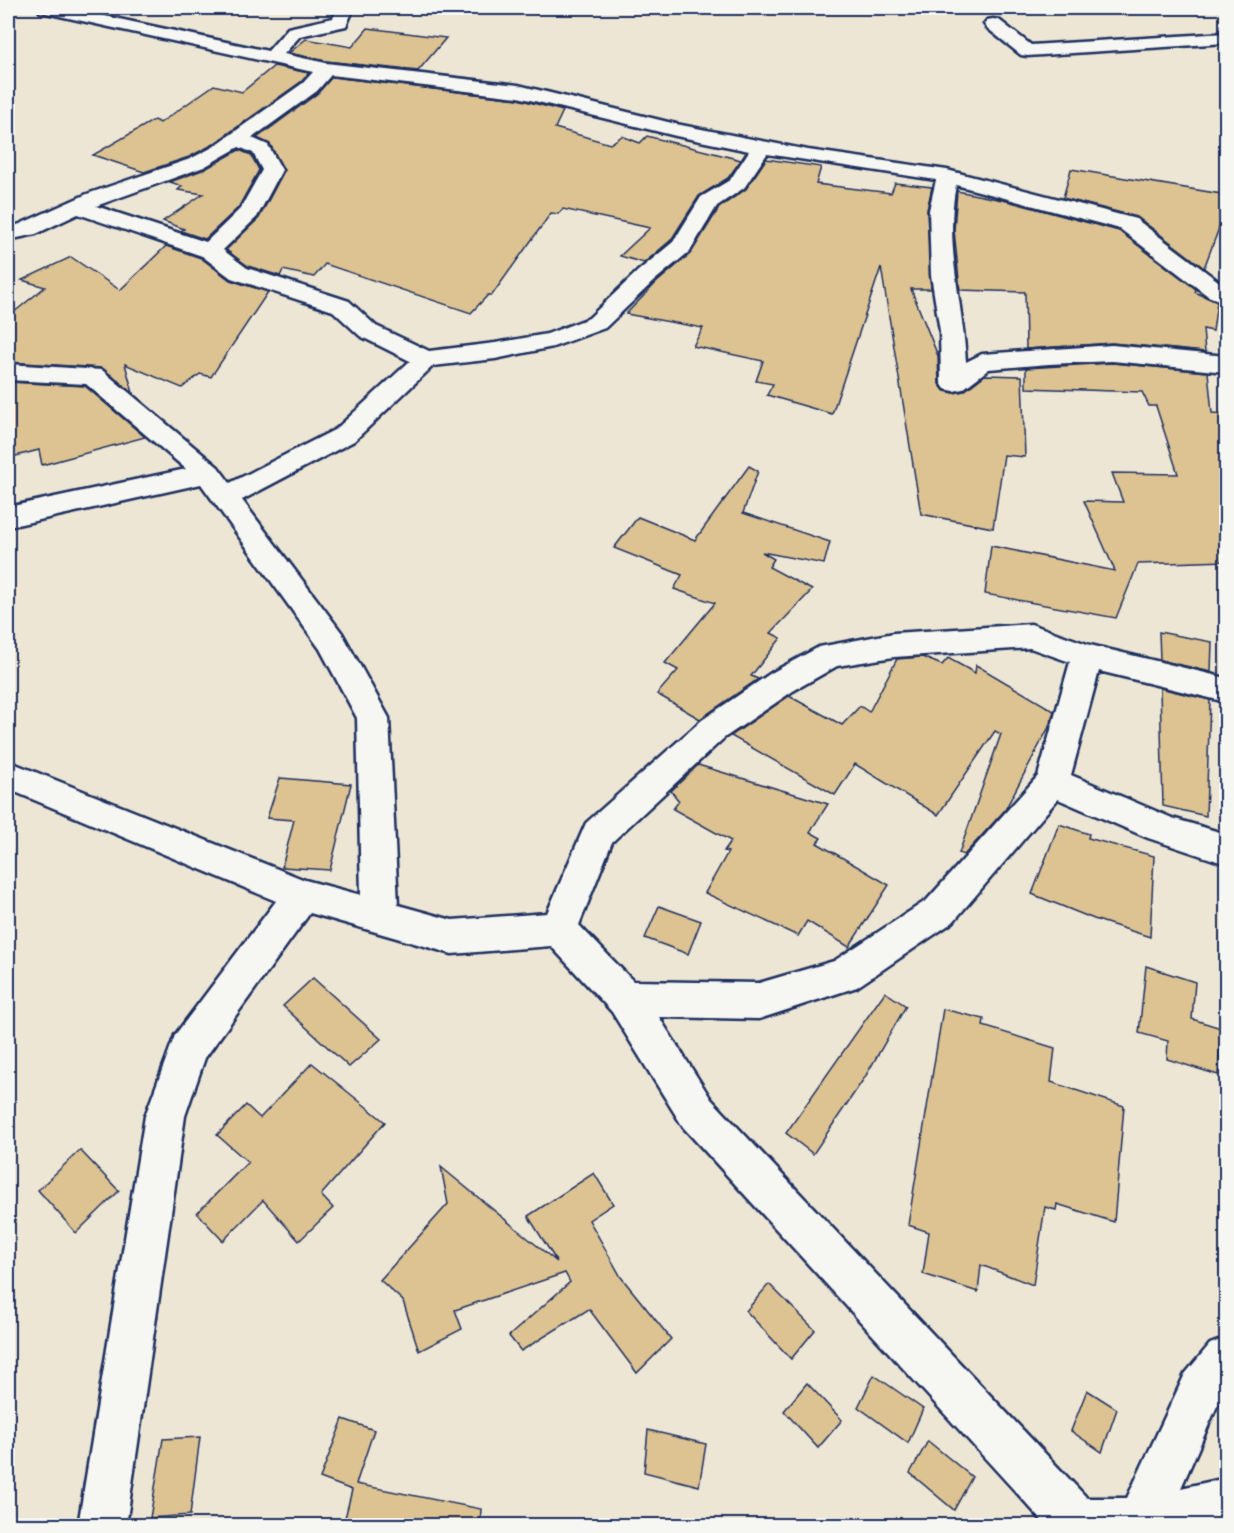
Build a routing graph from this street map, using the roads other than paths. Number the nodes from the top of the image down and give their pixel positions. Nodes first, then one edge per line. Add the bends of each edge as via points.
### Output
1 (46, 8) edge
2 (346, 8) edge
3 (993, 24) dead end
4 (1227, 38) edge
5 (273, 56) junction
6 (326, 69) junction
7 (238, 139) junction
8 (762, 147) junction
9 (947, 176) junction
10 (77, 207) junction
11 (8, 234) edge
12 (210, 251) junction
13 (1227, 296) edge
14 (426, 359) junction
15 (1227, 364) edge
16 (8, 372) edge
17 (217, 485) junction
18 (8, 517) edge
19 (1087, 656) junction
20 (1227, 690) edge
21 (8, 775) edge
22 (1053, 782) junction
23 (1227, 849) edge
24 (302, 895) junction
25 (380, 917) junction
26 (559, 929) junction
27 (625, 999) junction
28 (1227, 1360) edge
29 (1227, 1502) edge
30 (1141, 1522) junction
31 (1077, 1524) edge
32 (102, 1526) edge

1 - 5 street
2 - 5 street via 340,22 294,33
3 - 4 street via 1027,51
5 - 6 street
6 - 7 street via 310,87
6 - 8 street via 518,91
7 - 10 street via 197,162
7 - 12 street via 261,149 272,170 249,212
8 - 9 street
8 - 14 street via 737,184 710,202 682,246 597,323 553,340
9 - 13 street via 1128,224
9 - 15 street via 940,210 942,275 952,331 954,383 982,362 1049,356 1112,353
10 - 11 street
10 - 12 street
12 - 14 street via 239,273 341,306 368,331
14 - 17 street via 345,435
16 - 17 street via 93,376
17 - 18 street
17 - 25 street via 331,641 373,718
19 - 20 street
19 - 22 street
19 - 26 street via 1031,636 894,645 830,655 713,729 597,833
21 - 24 street
22 - 23 street via 1137,818
22 - 27 street via 940,911 844,975 759,1001
24 - 25 street
24 - 32 street via 189,1048 165,1116
25 - 26 street via 452,937
26 - 27 street
27 - 31 street via 697,1113
28 - 30 street via 1201,1390
29 - 30 street
30 - 31 street

